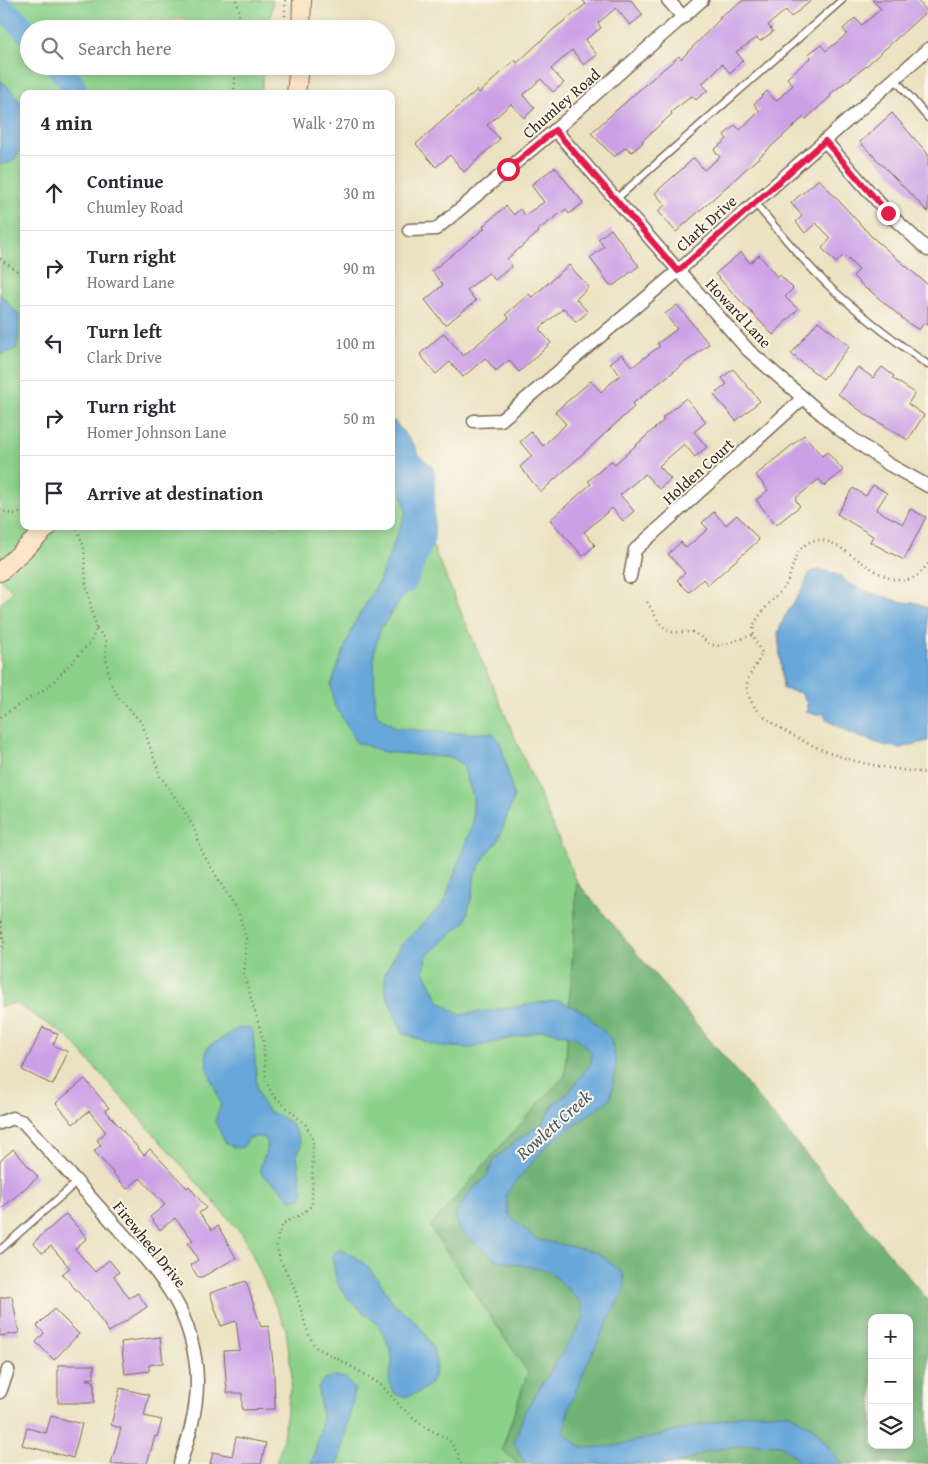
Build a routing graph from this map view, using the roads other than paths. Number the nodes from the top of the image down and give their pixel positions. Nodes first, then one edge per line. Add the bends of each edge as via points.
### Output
1 (302, 0) edge
2 (668, 0) edge
3 (702, 0) edge
4 (842, 0) edge
5 (683, 17) junction
6 (301, 20) edge
7 (928, 49) edge
8 (298, 75) edge
9 (895, 79) junction
10 (296, 90) edge
11 (928, 118) edge
12 (555, 130) junction
13 (825, 141) junction
14 (615, 200) junction
15 (754, 202) junction
16 (409, 230) dead end
17 (928, 250) edge
18 (678, 271) junction
19 (928, 365) edge
20 (803, 398) junction
21 (474, 421) dead end
22 (928, 486) edge
23 (45, 530) edge
24 (0, 572) edge
25 (630, 577) dead end
26 (0, 1123) edge
27 (77, 1182) junction
28 (0, 1250) edge
29 (8, 1370) dead end
30 (0, 1392) edge
31 (180, 1464) edge

1 - 6 main road
2 - 5 street
3 - 5 street, Chumley Road
4 - 14 lane
5 - 12 street, Chumley Road
7 - 9 street, Clark Drive
8 - 10 main road
9 - 11 lane
9 - 13 street, Clark Drive
12 - 14 street, Howard Lane
12 - 16 street, Chumley Road via 436,229
13 - 15 street, Clark Drive
13 - 17 street via 888,213
14 - 18 street, Howard Lane
15 - 18 street, Clark Drive
15 - 19 lane via 830,288
18 - 20 street, Howard Lane via 748,350
18 - 21 street, Clark Drive via 501,420
20 - 22 street, Howard Lane via 888,464
20 - 25 street, Holden Court via 635,550
23 - 24 main road
26 - 27 street, Firewheel Drive via 12,1118 23,1122
27 - 28 lane
27 - 31 street, Firewheel Drive via 164,1283 183,1316 197,1380 196,1406
29 - 30 street

